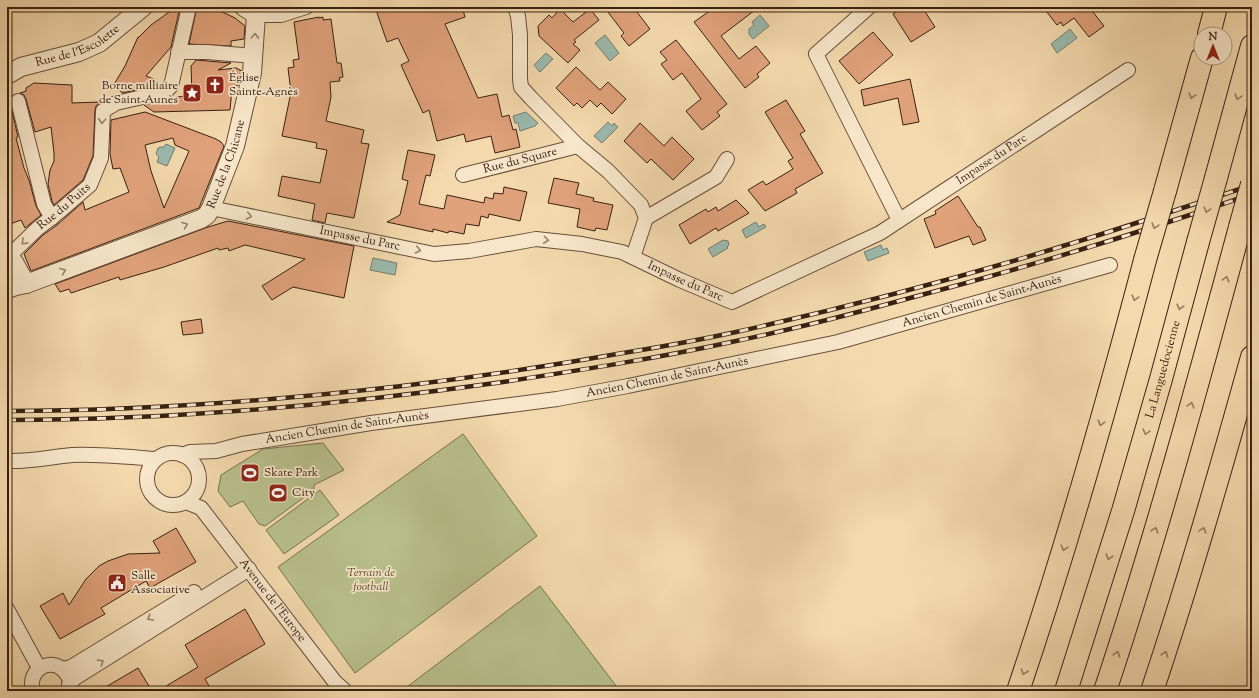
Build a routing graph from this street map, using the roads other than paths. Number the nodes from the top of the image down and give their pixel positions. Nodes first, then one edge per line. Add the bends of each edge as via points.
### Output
1 (143, 7) edge
2 (189, 7) edge
3 (306, 7) edge
4 (515, 7) edge
5 (869, 7) edge
6 (1216, 7) edge
7 (250, 11) edge
8 (1211, 26) edge
9 (1252, 46) edge
10 (178, 52) junction
11 (254, 56) junction
12 (1200, 66) edge
13 (1128, 70) dead end
14 (7, 75) edge
15 (18, 101) dead end
16 (578, 146) junction
17 (728, 159) dead end
18 (463, 175) dead end
19 (1252, 184) edge
20 (211, 208) junction
21 (52, 218) junction
22 (646, 218) junction
23 (899, 220) junction
24 (633, 257) junction
25 (10, 261) edge
26 (1110, 265) dead end
27 (26, 284) junction
28 (7, 289) edge
29 (1252, 357) edge
30 (216, 451) junction
31 (182, 455) junction
32 (128, 457) junction
33 (156, 459) junction
34 (7, 461) edge
35 (147, 474) junction
36 (199, 477) junction
37 (186, 502) junction
38 (201, 508) junction
39 (246, 565) junction
40 (7, 609) edge
41 (39, 668) junction
42 (62, 669) junction
43 (68, 688) edge
44 (33, 691) edge
45 (345, 691) edge
46 (1018, 691) edge
47 (1066, 691) edge
48 (1105, 691) edge
49 (1152, 691) edge

1 - 14 street, Rue de l'Escolette via 99,43 80,52 21,67
2 - 10 street, Rue du Puits
3 - 7 street via 281,15
4 - 16 street, Rue du Square via 520,35 521,87
5 - 23 street via 816,54
6 - 8 highway
11 -> 7 street, Rue de la Chicane
9 -> 47 highway, La Languedocienne, bridge via 1123,511
10 - 11 street
10 -> 21 street, Rue du Puits via 171,86 165,92 116,104 103,111 101,158 90,185
11 - 20 street, Rue de la Chicane via 235,146
12 -> 46 highway, bridge via 1073,520
13 - 23 street, Impasse du Parc
15 - 21 street via 44,204
16 - 18 street, Rue du Square
16 - 22 street, Rue du Square via 608,170 641,205
17 - 22 street via 716,177
48 -> 19 highway, bridge via 1151,547
20 -> 24 street, Impasse du Parc via 434,254 536,239 582,244 622,252
27 -> 20 street, Rue de la Chicane via 202,219
21 -> 25 street, Rue du Puits via 37,229
22 - 24 street
23 - 24 street, Impasse du Parc via 880,233 732,302
25 - 27 street
26 - 30 street, Ancien Chemin de Saint-Aunès via 838,342 636,385 557,399 364,424 242,444
27 - 28 street, Rue de la Chicane
49 -> 29 highway via 1226,454
30 - 31 street, Ancien Chemin de Saint-Aunès via 190,452
30 - 36 street via 205,462
31 - 33 street via 164,454
31 - 36 street via 195,465
32 - 33 street
32 - 34 street via 72,455
32 - 35 street
33 - 35 street
35 - 37 street via 149,491 155,498 170,505
36 - 37 street via 195,493
36 - 38 street
37 - 38 street
38 - 39 street, Avenue de l'Europe
39 -> 42 street via 74,665
43 -> 39 street via 75,678
39 - 45 street, Avenue de l'Europe via 335,682
40 - 41 street
41 - 42 street via 50,665
41 - 44 street via 32,679
42 - 43 street via 68,678

